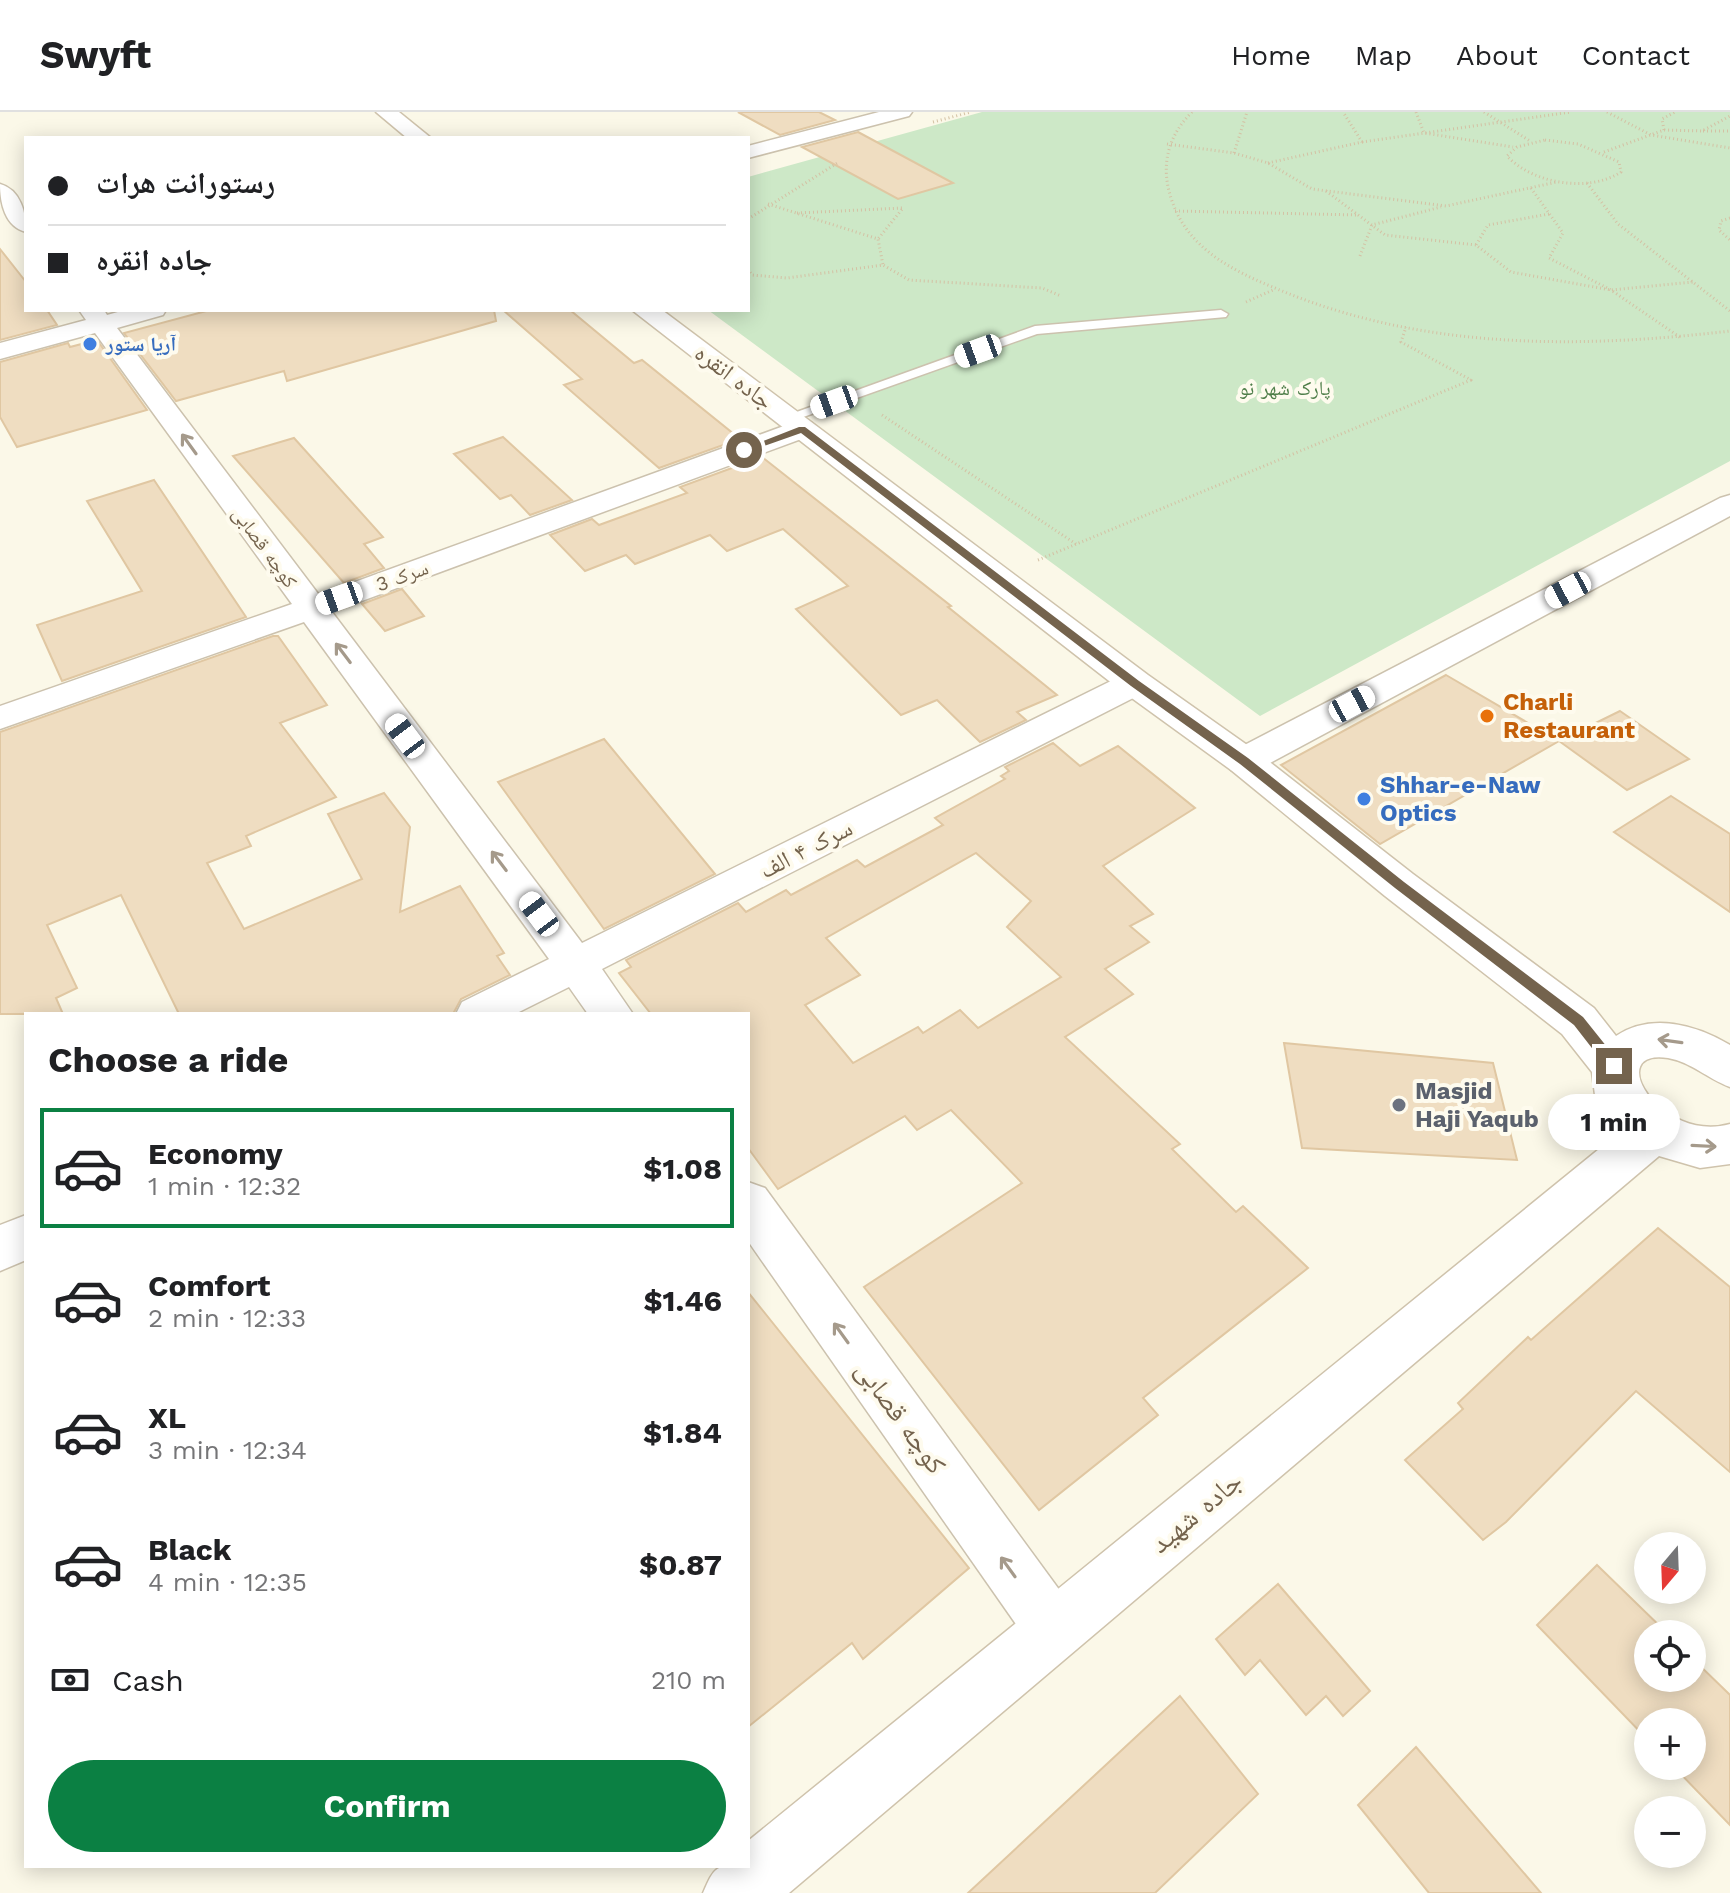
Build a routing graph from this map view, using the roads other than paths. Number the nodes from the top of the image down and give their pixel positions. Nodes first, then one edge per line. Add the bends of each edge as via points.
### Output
1 (386, 112) edge
2 (902, 112) edge
3 (417, 136) edge
4 (750, 151) edge
5 (0, 191) edge
6 (24, 222) edge
7 (137, 312) edge
8 (648, 312) edge
9 (1221, 314) dead end
10 (96, 317) edge
11 (0, 351) edge
12 (795, 424) junction
13 (1730, 504) edge
14 (310, 609) junction
15 (1135, 683) junction
16 (0, 718) edge
17 (1244, 761) junction
18 (577, 965) junction
19 (481, 1012) edge
20 (611, 1012) edge
21 (1614, 1066) junction
22 (1730, 1068) edge
23 (1654, 1132) junction
24 (1730, 1144) edge
25 (750, 1206) edge
26 (24, 1237) edge
27 (0, 1249) edge
28 (1054, 1630) junction
29 (737, 1893) edge

1 - 3 main road
2 - 4 street
5 - 6 street
7 - 10 street
8 - 12 main road, جاده انقره
9 - 12 lane via 1035,330
10 - 11 street
14 -> 10 street, کوچه قصابی
12 - 14 street, سرک 3
12 - 15 main road, جاده انقره
13 - 17 street
14 - 16 street, سرک 3
18 -> 14 street, کوچه قصابی
15 - 17 main road, جاده انقره
15 - 18 street, سرک ۴ الف
17 - 21 main road, جاده انقره via 1578,1021
18 - 19 street, سرک ۴ الف
18 - 20 street, کوچه قصابی
22 -> 21 main road via 1694,1046 1652,1039 1621,1053
21 - 23 main road via 1621,1099
23 -> 24 main road via 1702,1147
23 - 28 main road, جاده شهید
28 -> 25 street, کوچه قصابی
26 - 27 street
28 - 29 main road, جاده شهید

